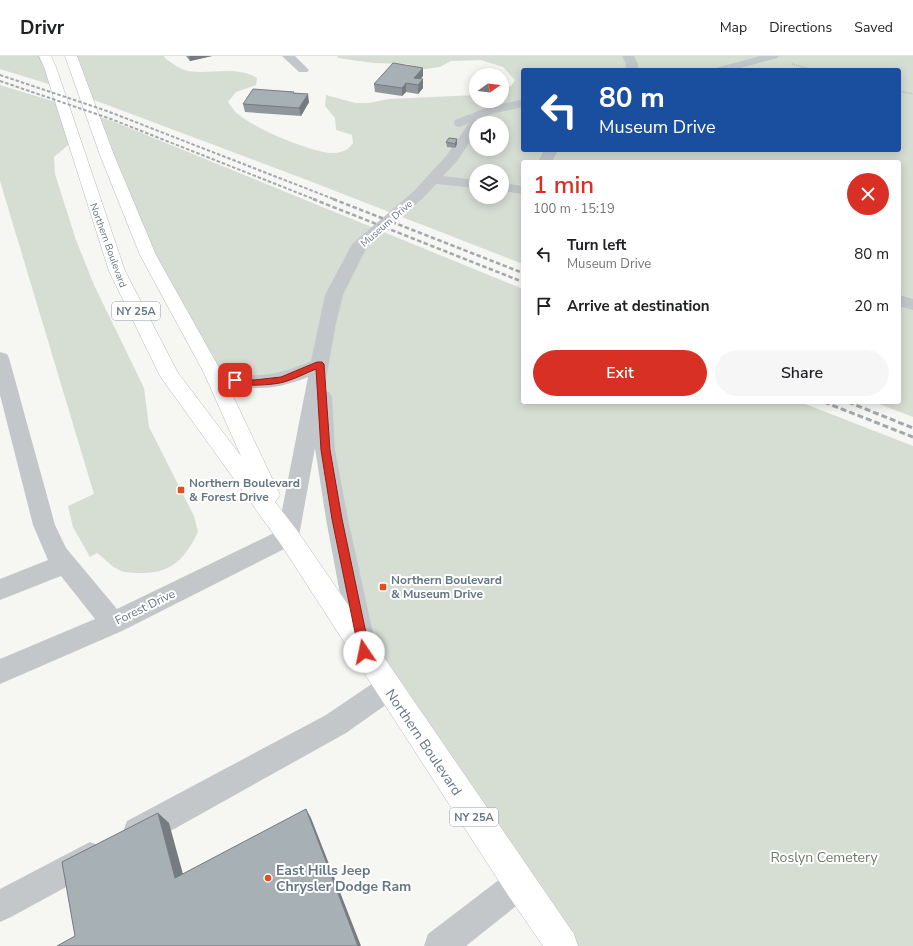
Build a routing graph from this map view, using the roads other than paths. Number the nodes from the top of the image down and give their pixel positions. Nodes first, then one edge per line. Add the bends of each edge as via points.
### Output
1 (45, 56) edge
2 (71, 56) edge
3 (288, 56) edge
4 (628, 56) edge
5 (773, 56) edge
6 (631, 68) edge
7 (728, 68) edge
8 (303, 70) dead end
9 (521, 103) edge
10 (489, 111) junction
11 (484, 116) edge
12 (469, 133) edge
13 (450, 136) dead end
14 (439, 154) dead end
15 (433, 179) junction
16 (469, 183) edge
17 (509, 188) edge
18 (521, 190) edge
19 (901, 301) edge
20 (913, 305) edge
21 (0, 358) edge
22 (320, 364) junction
23 (212, 373) junction
24 (288, 536) junction
25 (65, 564) junction
26 (0, 590) edge
27 (113, 623) junction
28 (364, 652) junction
29 (0, 672) edge
30 (388, 688) junction
31 (519, 884) junction
32 (0, 906) edge
33 (440, 946) edge
34 (562, 946) edge

1 - 24 main road, Northern Boulevard / NY 25A via 117,271 141,322 170,376
2 - 23 main road, Northern Boulevard / NY 25A via 107,155 148,254
3 - 8 street
4 - 6 street
5 - 7 street
9 - 10 street, Museum Drive
10 - 11 street, Museum Drive
10 - 13 street, Museum Drive via 459,124
12 - 15 street, Museum Drive
14 - 15 street
15 - 16 street
15 - 22 street, Museum Drive via 410,202 366,238 356,250 334,295
17 - 18 street
19 - 20 street
21 - 25 street via 44,525 57,554
22 - 23 street via 282,380 267,382 235,380
22 - 24 street, Museum Drive
22 - 28 street via 325,450
23 - 24 main road, Northern Boulevard / NY 25A
24 - 27 street, Forest Drive
24 - 28 main road, Northern Boulevard / NY 25A
25 - 26 street
25 - 27 street
27 - 29 street, Forest Drive
28 - 30 main road, Northern Boulevard / NY 25A
30 - 31 main road, Northern Boulevard / NY 25A
30 - 32 street via 336,724
31 - 33 street
31 - 34 main road, Northern Boulevard / NY 25A

